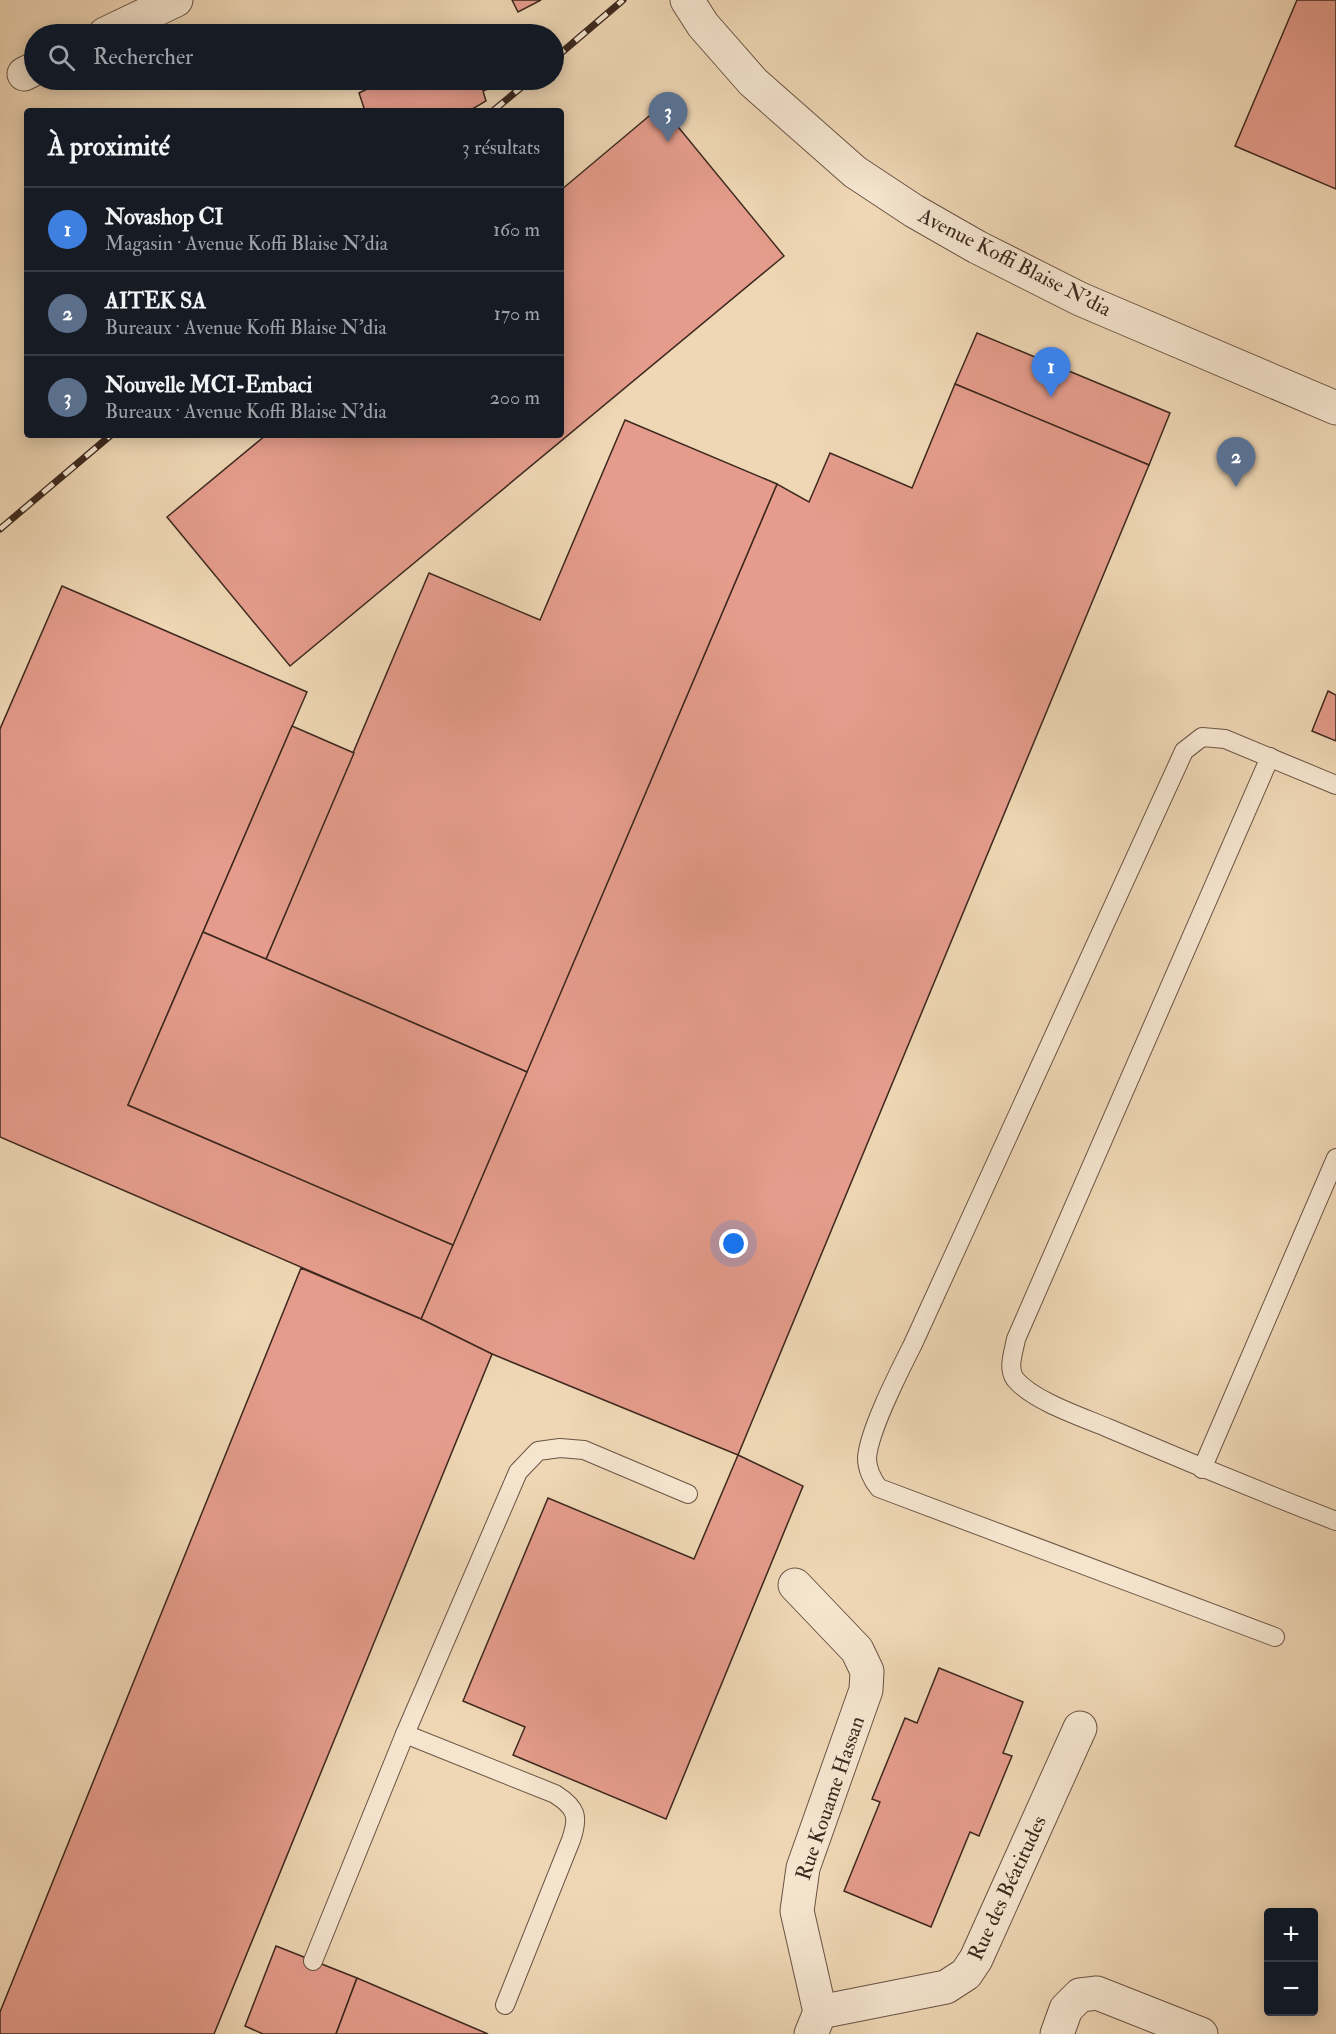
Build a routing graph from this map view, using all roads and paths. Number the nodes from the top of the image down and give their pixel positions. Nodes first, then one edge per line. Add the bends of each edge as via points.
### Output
1 (176, 0) edge
2 (687, 0) edge
3 (126, 24) edge
4 (1336, 408) edge
5 (1270, 757) junction
6 (1336, 785) edge
7 (1336, 1158) edge
8 (1202, 1469) junction
9 (688, 1494) dead end
10 (1336, 1521) edge
11 (795, 1585) dead end
12 (1275, 1637) dead end
13 (1080, 1728) dead end
14 (405, 1734) junction
15 (314, 1961) dead end
16 (505, 2005) dead end
17 (816, 2023) edge
18 (1057, 2034) edge
19 (1201, 2034) edge

1 - 3 street
2 - 4 street, Avenue Koffi Blaise N'dia via 703,25 753,82 855,172 914,211 1080,298
5 - 6 lane
5 - 8 lane via 1016,1339 1011,1363 1014,1377 1051,1404
5 - 12 lane via 1225,739 1202,737 1184,752 899,1372 867,1457 873,1481 879,1488
7 - 8 lane
8 - 10 lane
9 - 14 lane via 584,1450 538,1451 518,1472
11 - 17 street, Rue Kouame Hassan via 856,1650 867,1671 866,1690 803,1868 799,1894 797,1911
13 - 17 street, Rue des Béatitudes via 966,1974 945,1987
14 - 15 lane
14 - 16 lane via 555,1794 569,1803 575,1815 571,1840
18 - 19 street via 1066,2009 1080,1995 1097,1993

